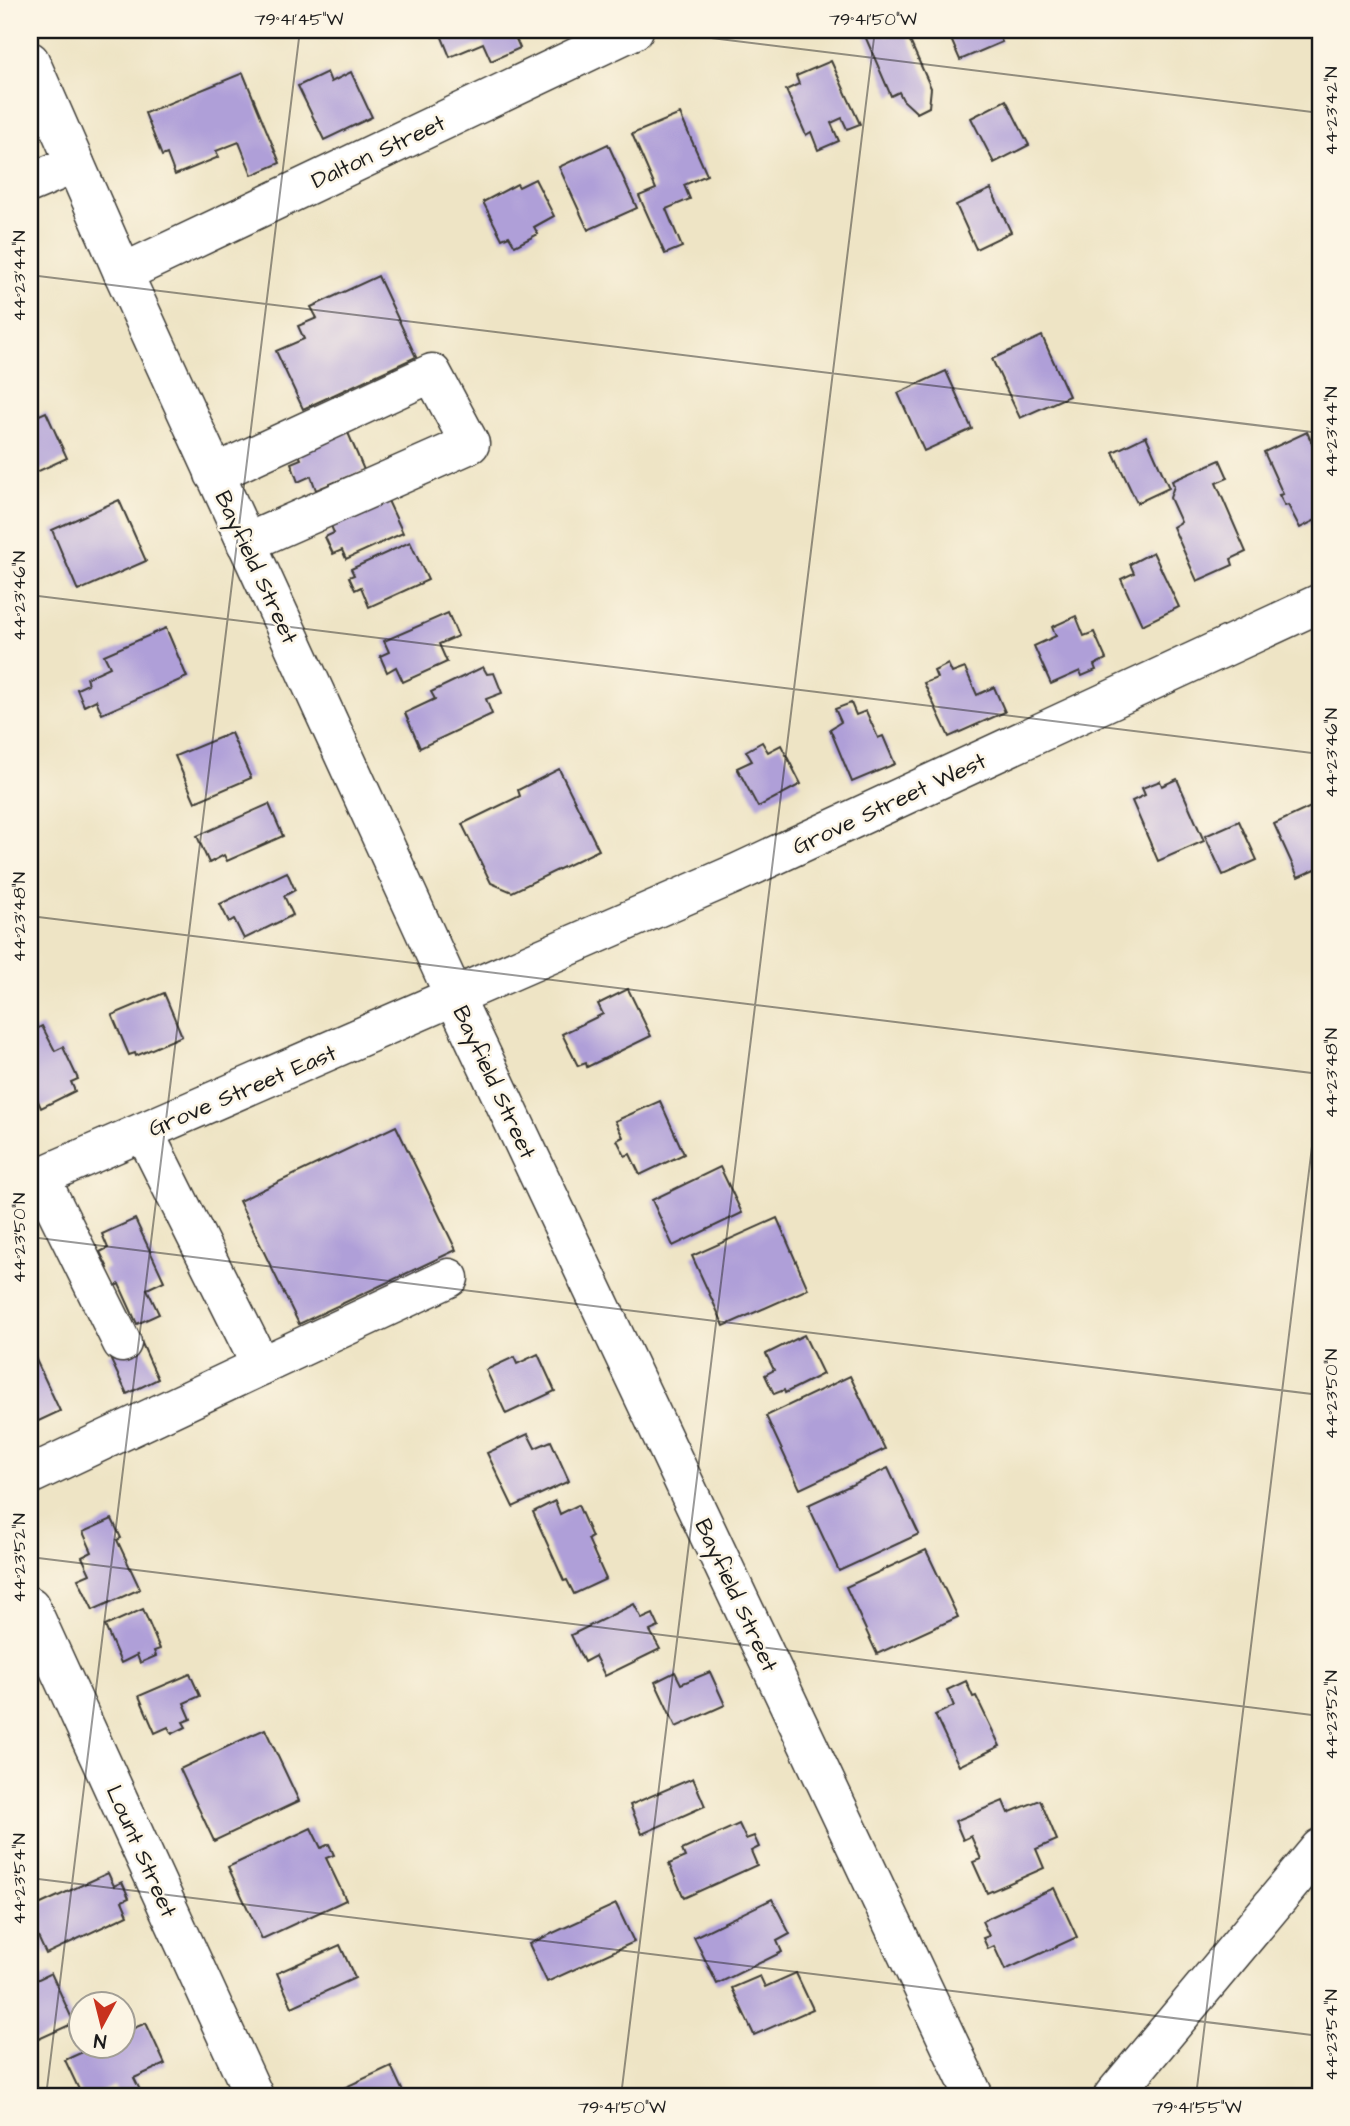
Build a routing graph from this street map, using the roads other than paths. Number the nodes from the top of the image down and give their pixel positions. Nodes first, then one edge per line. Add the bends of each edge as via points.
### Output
1 (634, 30) edge
2 (588, 40) edge
3 (32, 73) edge
4 (75, 164) junction
5 (30, 183) edge
6 (122, 272) junction
7 (215, 474) junction
8 (246, 543) junction
9 (1320, 603) edge
10 (455, 998) junction
11 (144, 1132) junction
12 (35, 1179) edge
13 (449, 1278) dead end
14 (122, 1343) dead end
15 (261, 1366) junction
16 (30, 1475) edge
17 (30, 1606) edge
18 (40, 1653) edge
19 (1320, 1848) edge
20 (254, 2096) edge
21 (974, 2096) edge
22 (1113, 2096) edge

1 - 2 main road, Dalton Street
2 - 6 main road, Dalton Street
3 - 4 main road, Bayfield Street
4 - 5 main road
4 - 6 main road, Bayfield Street
6 - 7 main road, Bayfield Street
7 - 8 main road, Bayfield Street
7 - 8 main road via 432,373 470,444
8 - 10 main road, Bayfield Street
9 - 10 main road, Grove Street West via 762,862
10 - 11 main road, Grove Street East
10 - 21 main road, Bayfield Street
11 - 12 main road, Grove Street East
11 - 15 main road
12 - 14 main road
13 - 15 main road
15 - 16 main road
17 - 18 main road, Lount Street
18 - 20 main road, Lount Street
19 - 22 main road

